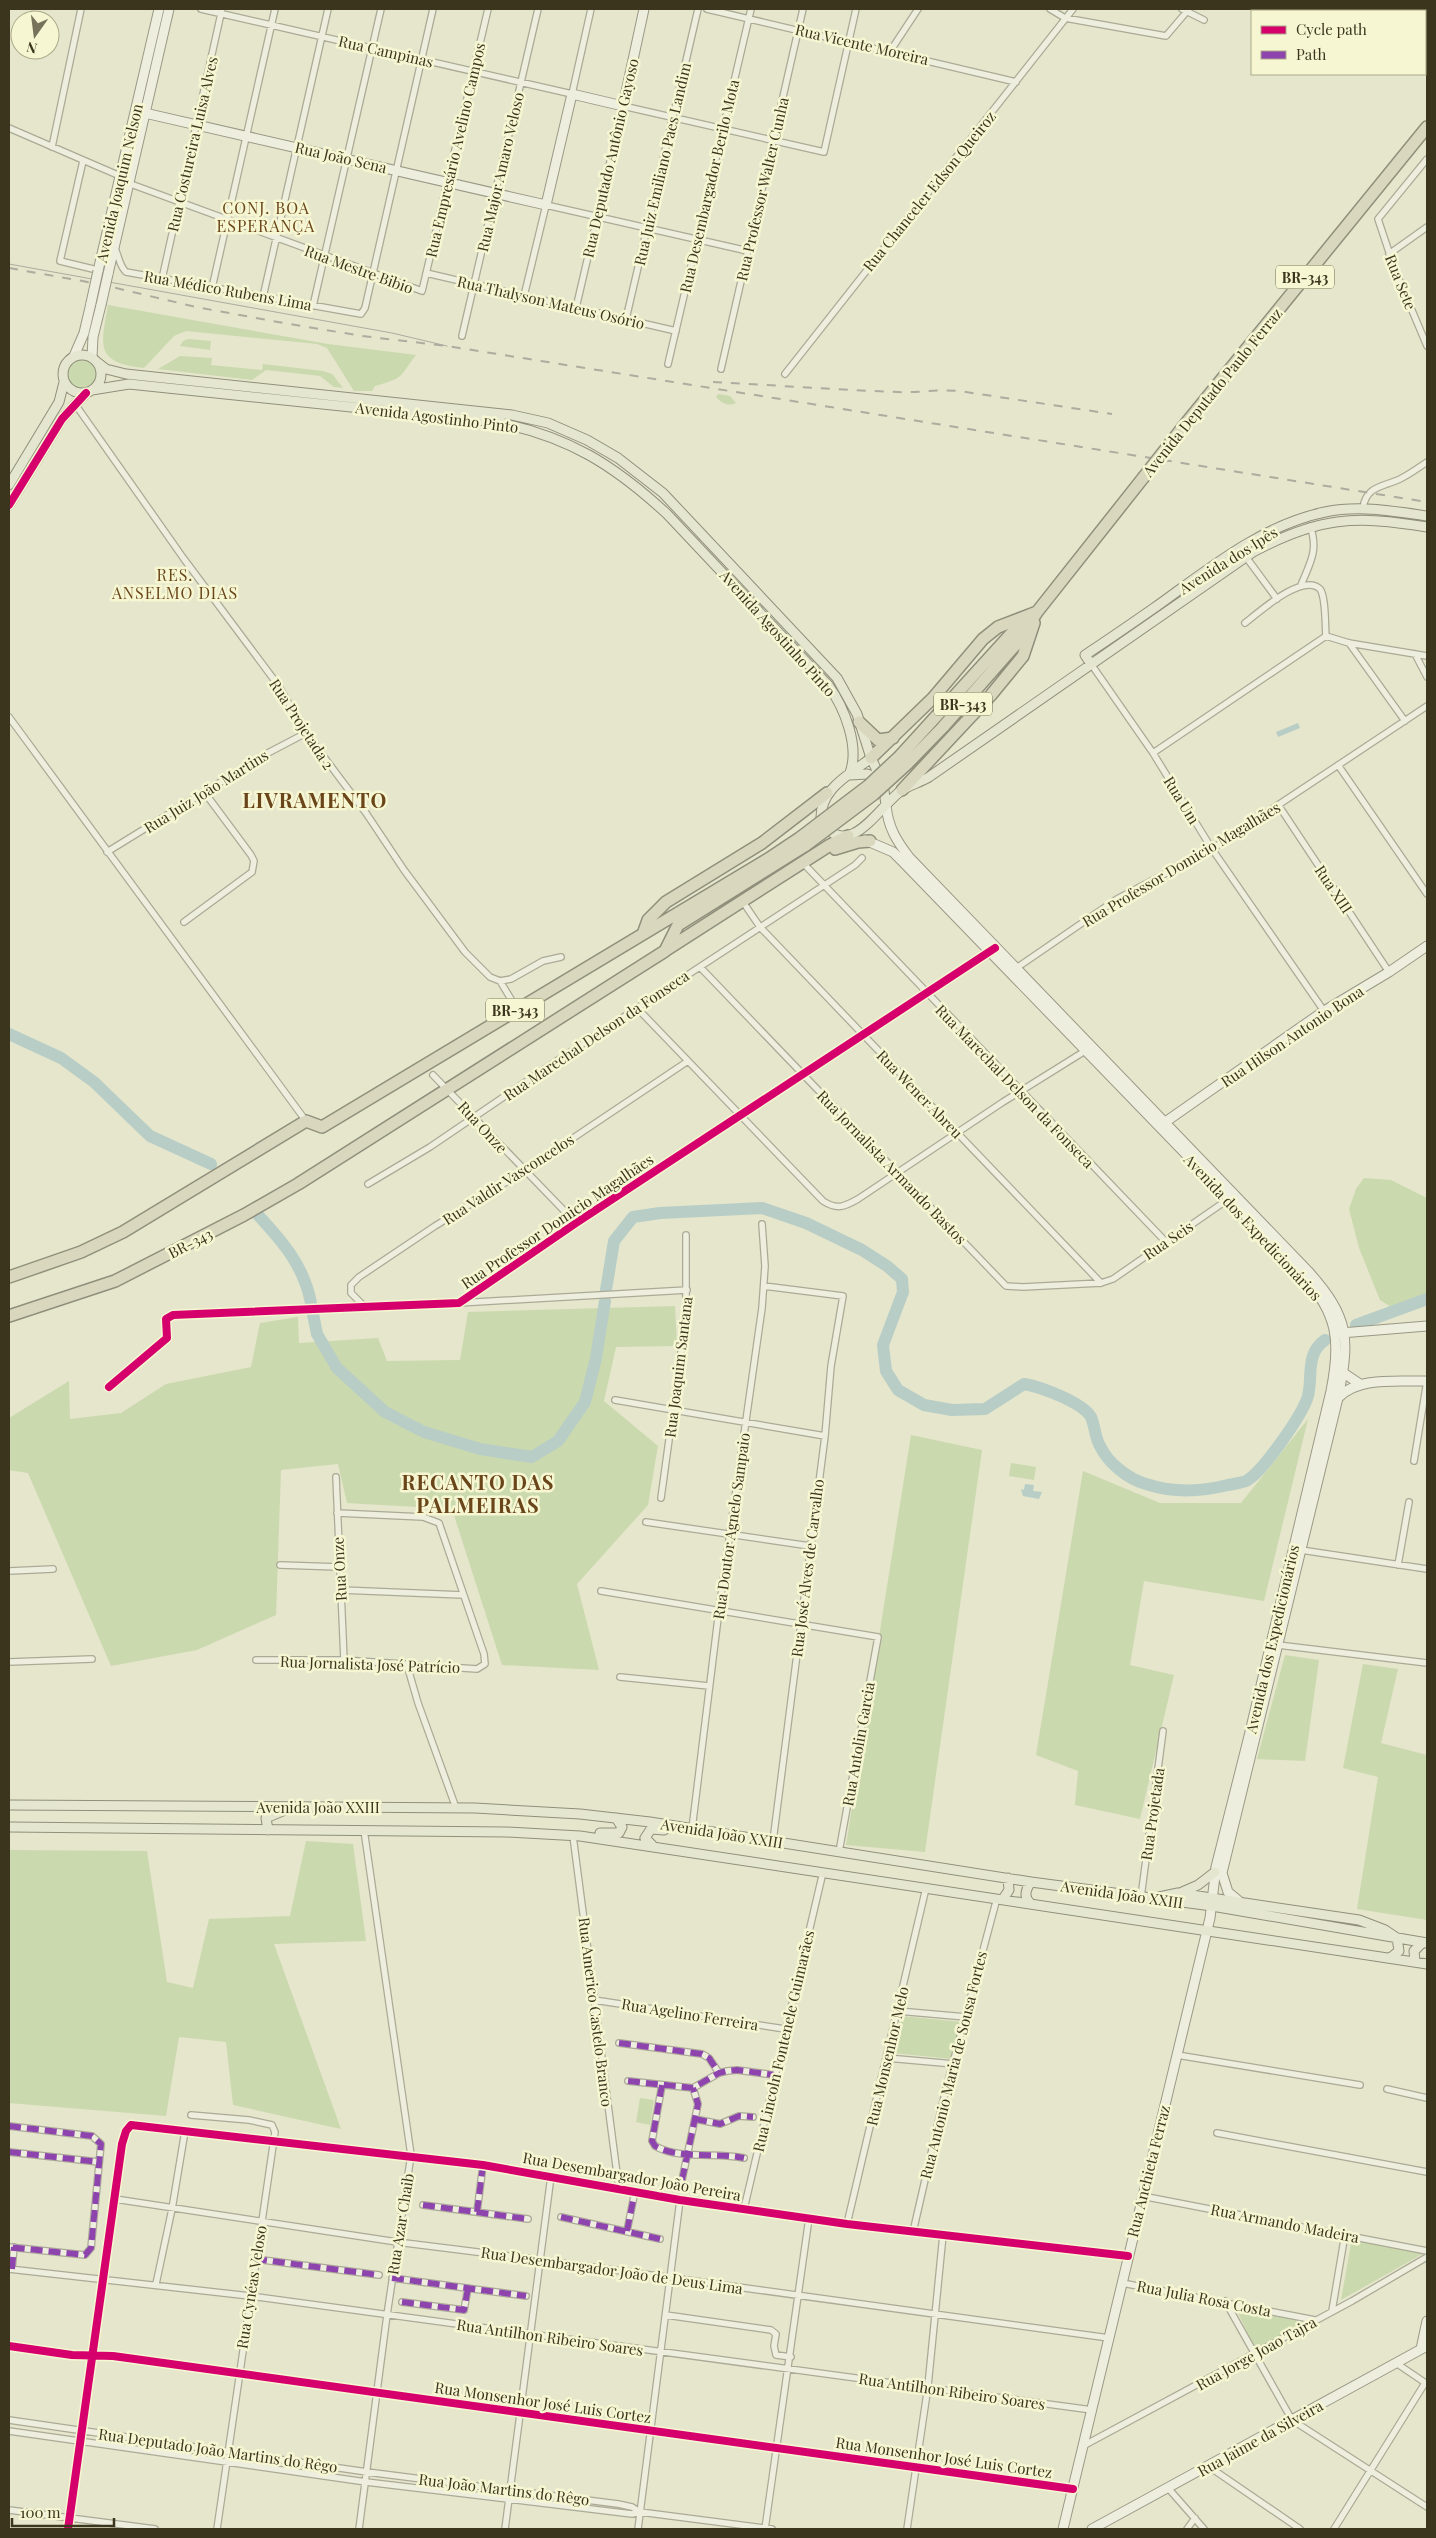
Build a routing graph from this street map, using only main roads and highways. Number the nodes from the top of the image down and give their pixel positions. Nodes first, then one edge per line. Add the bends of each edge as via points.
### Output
1 (159, 9) edge
2 (169, 9) edge
3 (644, 9) edge
4 (141, 112) junction
5 (1427, 127) edge
6 (546, 205) joint
7 (74, 356) junction
8 (95, 360) junction
9 (64, 382) junction
10 (89, 392) junction
11 (9, 485) edge
12 (9, 505) edge
13 (1427, 516) edge
14 (1427, 527) edge
15 (1037, 612) junction
16 (1091, 664) junction
17 (859, 722) junction
18 (894, 737) junction
19 (871, 758) junction
20 (849, 775) junction
21 (880, 778) junction
22 (902, 790) junction
23 (827, 793) junction
24 (886, 805) junction
25 (848, 836) junction
26 (870, 841) junction
27 (906, 859) junction
28 (804, 862) junction
29 (712, 898) junction
30 (642, 934) junction
31 (1427, 946) edge
32 (664, 951) junction
33 (1012, 971) junction
34 (1161, 1125) junction
35 (9, 1277) edge
36 (9, 1316) edge
37 (1427, 1326) edge
38 (1341, 1333) junction
39 (1336, 1366) junction
40 (1343, 1374) junction
41 (1427, 1381) edge
42 (1360, 1384) junction
43 (1338, 1398) junction
44 (9, 1804) edge
45 (292, 1808) junction
46 (616, 1818) junction
47 (9, 1827) edge
48 (692, 1828) junction
49 (268, 1830) junction
50 (577, 1836) junction
51 (652, 1845) junction
52 (1218, 1872) junction
53 (1008, 1878) junction
54 (1031, 1882) junction
55 (1178, 1893) junction
56 (1152, 1898) junction
57 (1000, 1899) junction
58 (1213, 1902) junction
59 (1240, 1902) junction
60 (1030, 1903) junction
61 (1208, 1930) junction
62 (1397, 1938) junction
63 (1424, 1943) edge
64 (1390, 1958) junction
65 (1414, 1961) junction
66 (1427, 1964) edge
67 (1427, 2321) edge
68 (1424, 2348) edge
69 (1102, 2526) edge
70 (1064, 2529) edge
71 (1092, 2529) edge

1 - 4 main road, Avenida Joaquim Nelson
2 - 4 main road, Avenida Joaquim Nelson
3 - 6 main road, Rua Deputado Antônio Gayoso via 623,106 572,94
4 - 6 main road, Rua João Sena
4 - 7 main road, Avenida Joaquim Nelson, bridge via 120,176 84,333
4 - 8 main road, Avenida Joaquim Nelson, bridge via 94,337
5 - 15 highway, Avenida Deputado Paulo Ferraz / BR-343, bridge
7 - 8 main road via 80,354
7 - 9 main road via 63,370
8 - 10 main road via 100,368 100,381
8 - 17 main road, Avenida Agostinho Pinto via 106,369 132,375 512,415 548,423 587,440 618,458 663,493 830,669 848,696
9 - 10 main road via 73,391
9 - 11 main road via 58,402
10 - 12 main road via 62,419
10 - 20 main road, Avenida Agostinho Pinto via 129,384 496,422 548,434 586,451 642,490 667,514 828,685 848,729 854,760
13 - 16 main road, Avenida dos Ipês via 1363,508 1311,515 1288,523 1250,543 1085,655
14 - 16 main road, Avenida dos Ipês via 1347,520 1286,534 1246,557
15 - 18 highway via 998,627 983,639 933,698
15 - 22 highway via 1024,656
15 - 29 highway, Avenida Deputado Paulo Ferraz / BR-343, bridge via 1018,642 943,727 903,760 874,794
16 - 22 main road, Avenida dos Ipês via 930,777
17 - 18 highway via 878,740
17 - 19 main road, Avenida Agostinho Pinto
18 - 19 highway
19 - 20 main road
19 - 21 main road, Avenida Agostinho Pinto
20 - 21 main road via 867,774
20 - 23 main road
21 - 24 main road
22 - 24 main road, Avenida dos Ipês
23 - 25 main road via 820,812 821,821 835,834
23 - 30 highway via 762,843 666,902 648,920
24 - 25 main road via 868,824
24 - 27 main road via 893,837
25 - 26 main road
25 - 28 highway
26 - 27 main road
26 - 28 highway via 846,845
27 - 33 main road, Avenida dos Expedicionários
28 - 32 highway
29 - 30 highway, BR-343
29 - 32 highway, BR-343 / BR-343 via 678,925
30 - 35 highway, BR-343 via 322,1127 306,1121 123,1232 81,1252
31 - 34 main road, Rua Hilson Antonio Bona via 1324,1011
32 - 36 highway, BR-343 via 244,1215 115,1280
33 - 34 main road, Avenida dos Expedicionários
33 - 34 main road, Avenida dos Expedicionários via 1085,1051
34 - 38 main road, Avenida dos Expedicionários via 1314,1288
37 - 38 main road
38 - 39 main road, Avenida dos Expedicionários
38 - 40 main road, Avenida dos Expedicionários
39 - 40 main road
39 - 52 main road, Avenida dos Expedicionários
40 - 42 main road
40 - 43 main road, Avenida dos Expedicionários
41 - 42 main road
42 - 43 main road
43 - 52 main road, Avenida dos Expedicionários
44 - 45 main road, Avenida João XXIII
45 - 46 main road, Avenida João XXIII via 526,1810
45 - 49 main road via 268,1816 265,1821
46 - 48 main road, Avenida João XXIII
46 - 50 main road via 622,1827 619,1833
47 - 49 main road, Avenida João XXIII
48 - 51 main road via 677,1831 651,1829 645,1838
48 - 53 main road, Avenida João XXIII
49 - 50 main road, Avenida João XXIII
50 - 51 main road, Avenida João XXIII
51 - 57 main road, Avenida João XXIII
52 - 55 main road via 1198,1886
52 - 58 main road, Avenida dos Expedicionários
52 - 59 main road via 1228,1892
53 - 54 main road, Avenida João XXIII
53 - 57 main road via 1009,1890
54 - 56 main road, Avenida João XXIII
54 - 60 main road via 1026,1892
55 - 56 main road
55 - 58 main road
56 - 58 main road, Avenida João XXIII
57 - 60 main road, Avenida João XXIII
58 - 59 main road
58 - 61 main road, Avenida dos Expedicionários
58 - 62 main road, Avenida João XXIII
59 - 62 main road via 1359,1920
60 - 61 main road, Avenida João XXIII
61 - 64 main road, Avenida João XXIII
61 - 70 main road, Rua Anchieta Ferraz
62 - 63 main road, Avenida João XXIII
62 - 64 main road via 1399,1951
63 - 65 main road via 1414,1951
64 - 65 main road, Avenida João XXIII
65 - 66 main road, Avenida João XXIII
67 - 68 main road
68 - 69 main road, Rua Jaime da Silveira
69 - 71 main road, Rua Jaime da Silveira

